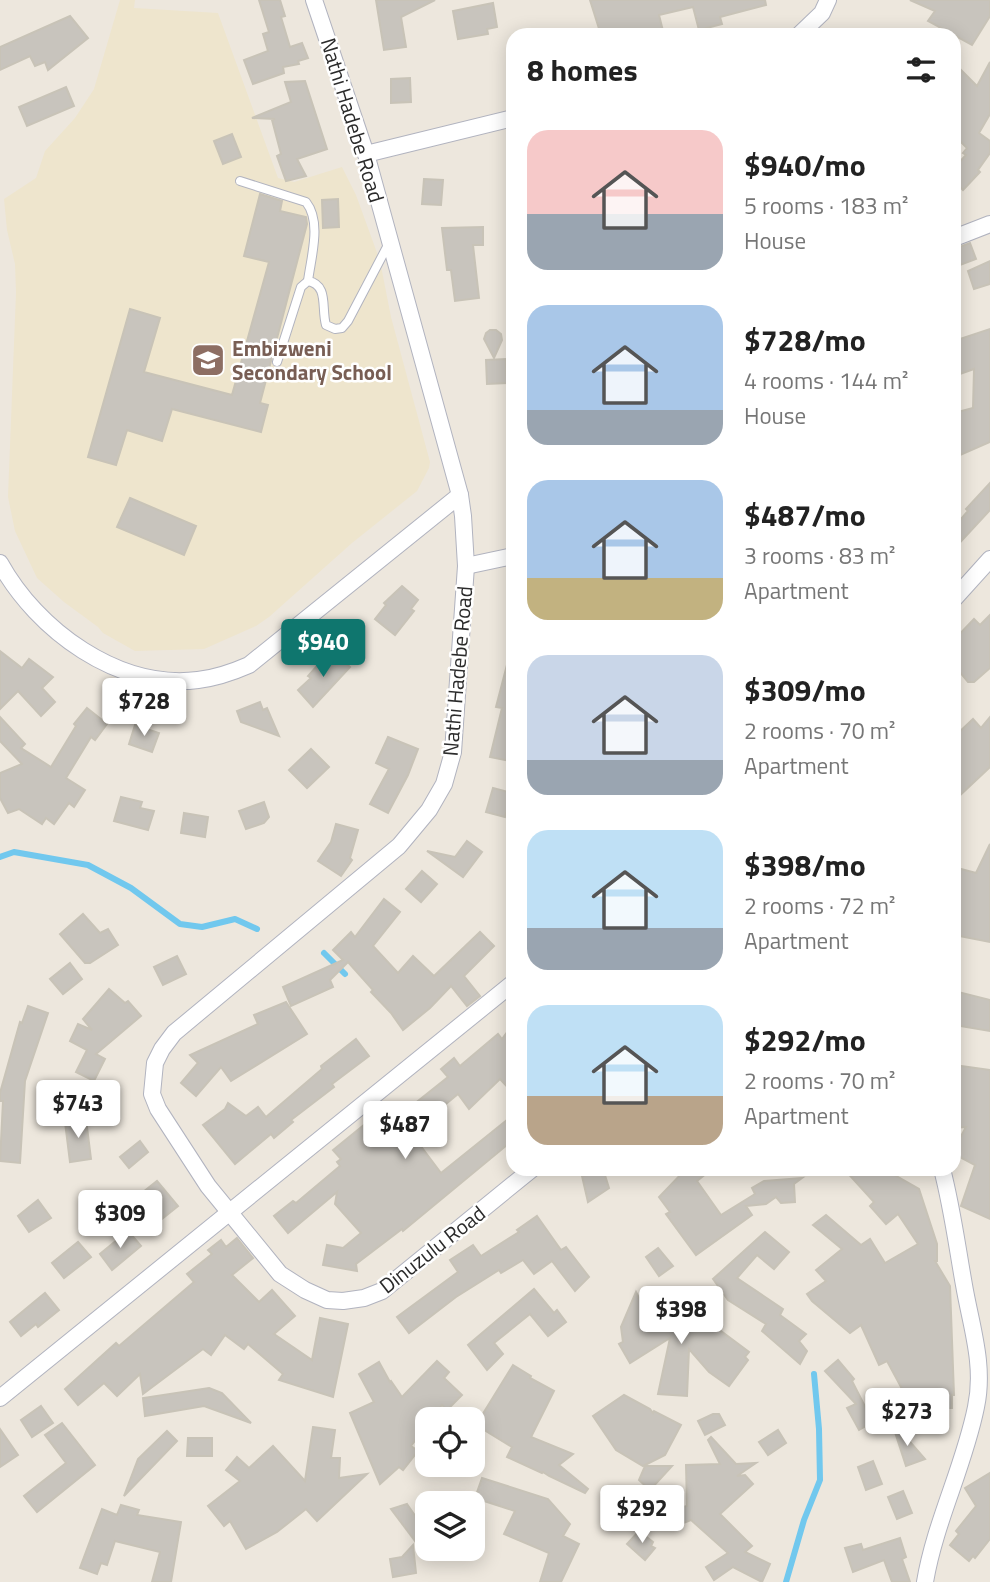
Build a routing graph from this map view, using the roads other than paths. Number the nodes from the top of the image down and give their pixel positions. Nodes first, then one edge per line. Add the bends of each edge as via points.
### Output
1 (314, 0) edge
2 (828, 0) edge
3 (806, 28) edge
4 (506, 120) edge
5 (366, 154) junction
6 (240, 181) dead end
7 (990, 224) edge
8 (961, 235) edge
9 (390, 243) junction
10 (308, 281) junction
11 (277, 362) dead end
12 (460, 495) junction
13 (506, 557) edge
14 (990, 559) edge
15 (0, 563) edge
16 (466, 566) junction
17 (961, 590) edge
18 (506, 989) edge
19 (523, 1176) edge
20 (944, 1176) edge
21 (231, 1212) junction
22 (0, 1398) edge
23 (925, 1582) edge

1 - 5 street, Nathi Hadebe Road
2 - 3 street
4 - 5 street
5 - 9 street, Nathi Hadebe Road
6 - 10 lane via 306,202 312,210 315,221
7 - 8 street
9 - 10 lane via 342,328 326,325 322,289
9 - 12 street, Nathi Hadebe Road
10 - 11 lane via 300,287
12 - 15 street via 249,665 197,680 134,675 104,663 58,632 8,578
12 - 16 street, Nathi Hadebe Road
13 - 16 street
14 - 17 street
16 - 21 street, Nathi Hadebe Road via 453,752 444,783 429,810 399,846 174,1033 155,1063 152,1094 158,1109
18 - 21 street
19 - 21 street, Dinuzulu Road via 382,1291 354,1300 327,1300 280,1274
20 - 23 street via 980,1383
21 - 22 street

